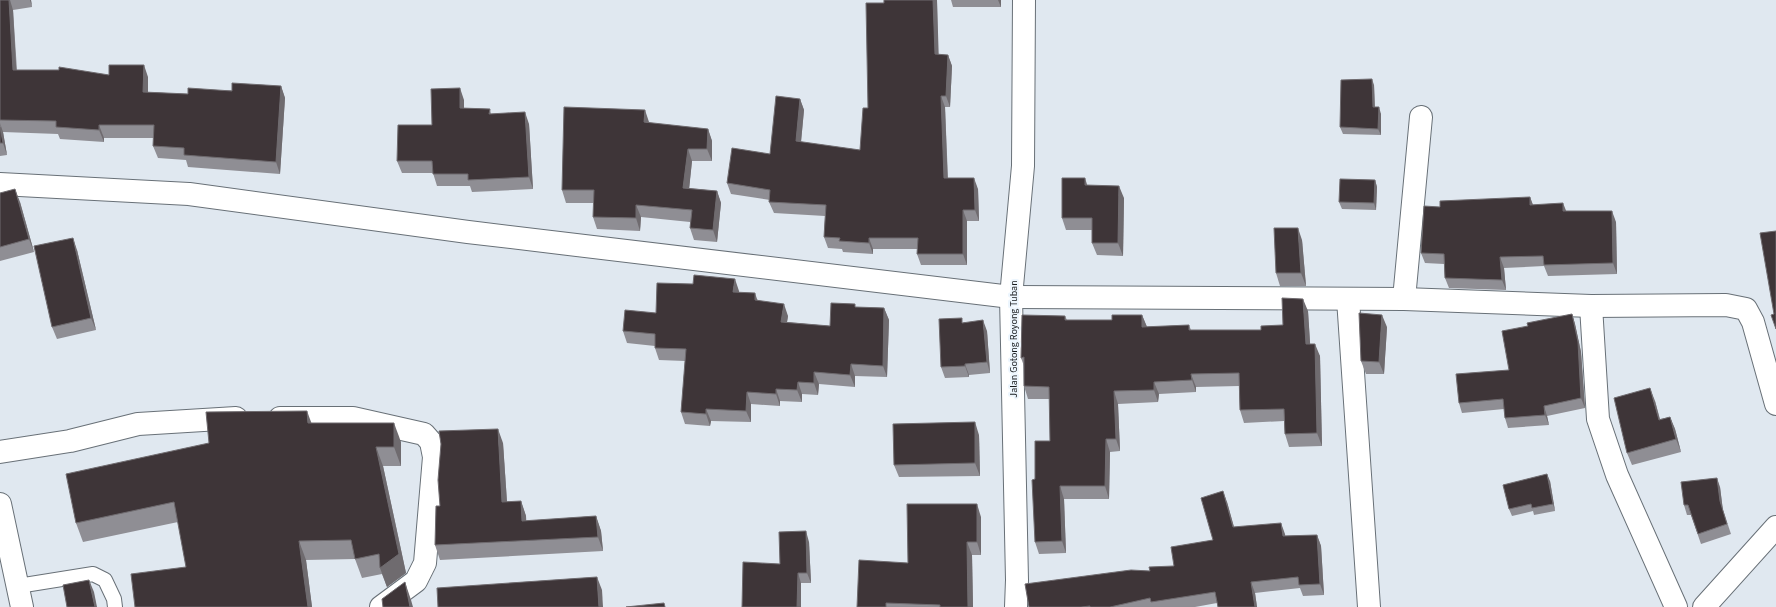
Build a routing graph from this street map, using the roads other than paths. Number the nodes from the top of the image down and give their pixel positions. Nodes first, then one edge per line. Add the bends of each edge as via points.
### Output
1 (1024, 0) edge
2 (1421, 117) dead end
3 (0, 184) edge
4 (1011, 298) junction
5 (1348, 299) junction
6 (1404, 299) junction
7 (1592, 306) junction
8 (1776, 404) edge
9 (0, 452) edge
10 (0, 504) edge
11 (1776, 527) edge
12 (18, 586) junction
13 (22, 607) edge
14 (115, 607) edge
15 (381, 607) edge
16 (1016, 607) edge
17 (1369, 607) edge
18 (1676, 607) edge
19 (1704, 607) edge

1 - 4 main road, Jalan Gotong Royong Tuban via 1023,166
2 - 6 main road
3 - 4 main road via 189,194 475,233
4 - 5 main road
4 - 16 main road, Jalan Gotong Royong Tuban
5 - 6 main road
5 - 17 main road
6 - 7 main road
7 - 8 main road via 1726,305 1746,309 1753,322
7 - 18 main road via 1598,419 1617,475
9 - 15 main road via 70,441 138,424 221,418 353,418 424,434 431,442 434,456 425,563 416,582
10 - 12 main road
11 - 19 main road
12 - 13 main road
12 - 14 lane via 93,574 105,580

